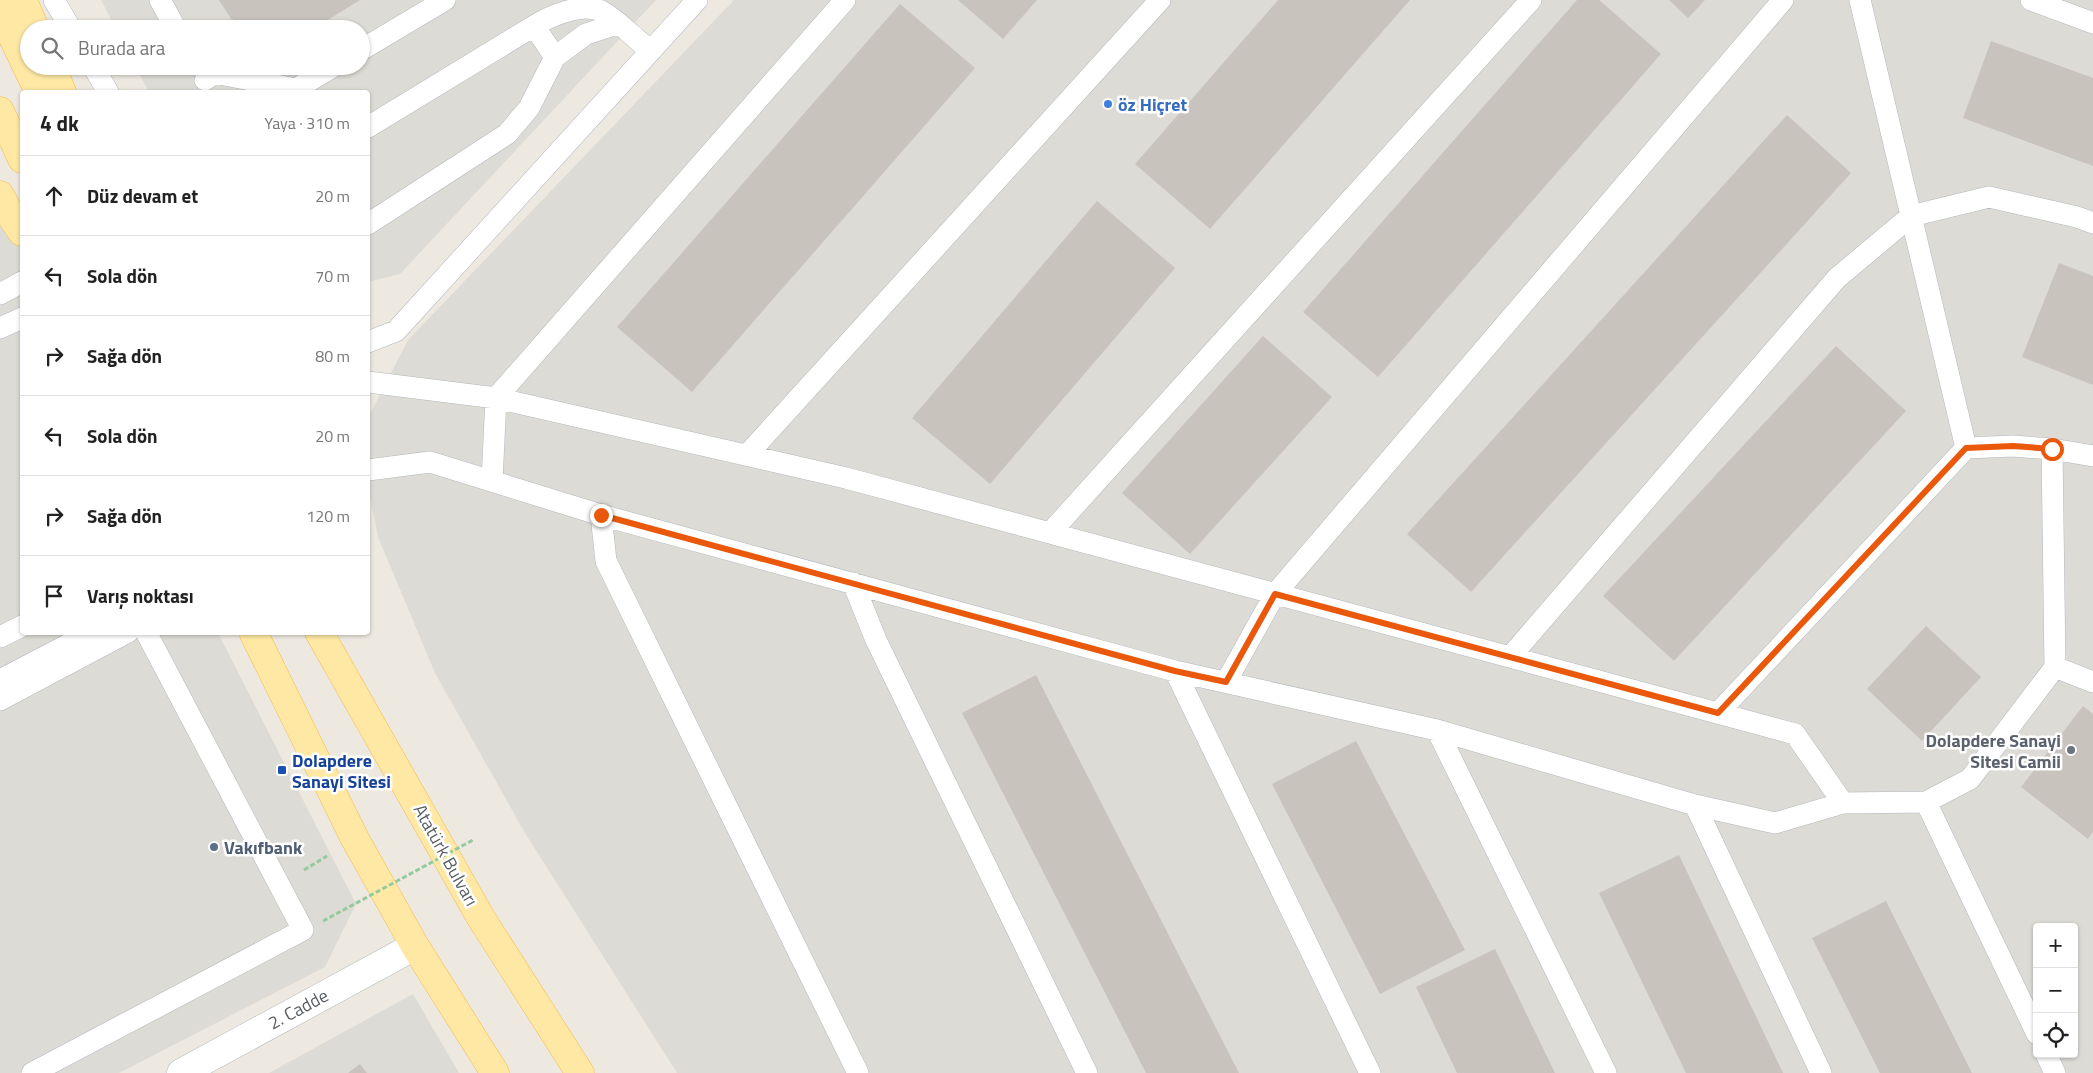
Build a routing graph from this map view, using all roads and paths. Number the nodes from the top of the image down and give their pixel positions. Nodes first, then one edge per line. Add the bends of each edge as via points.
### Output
1 (23, 0) edge
2 (54, 0) edge
3 (160, 0) edge
4 (445, 0) edge
5 (697, 0) edge
6 (845, 0) edge
7 (1160, 0) edge
8 (1531, 0) edge
9 (1783, 0) edge
10 (1860, 0) edge
11 (2031, 0) edge
12 (0, 11) edge
13 (31, 20) edge
14 (65, 20) edge
15 (171, 20) edge
16 (2093, 23) edge
17 (617, 24) junction
18 (534, 26) junction
19 (370, 45) edge
20 (651, 51) junction
21 (20, 53) edge
22 (555, 57) junction
23 (31, 75) edge
24 (55, 75) edge
25 (98, 75) edge
26 (220, 75) edge
27 (319, 75) edge
28 (38, 90) edge
29 (61, 90) edge
30 (107, 90) edge
31 (0, 111) edge
32 (370, 126) edge
33 (20, 155) edge
34 (0, 195) edge
35 (1911, 216) junction
36 (370, 223) edge
37 (2093, 223) edge
38 (20, 229) edge
39 (20, 283) edge
40 (0, 294) edge
41 (20, 319) edge
42 (0, 328) edge
43 (370, 341) edge
44 (370, 382) edge
45 (496, 398) junction
46 (1966, 448) junction
47 (2052, 449) junction
48 (746, 455) junction
49 (2093, 456) edge
50 (370, 470) edge
51 (492, 481) junction
52 (601, 515) junction
53 (1050, 533) junction
54 (853, 583) junction
55 (1275, 594) junction
56 (20, 627) edge
57 (86, 635) edge
58 (122, 635) edge
59 (148, 635) edge
60 (254, 635) edge
61 (322, 635) edge
62 (0, 636) edge
63 (1510, 657) junction
64 (2055, 668) junction
65 (1175, 671) junction
66 (0, 680) edge
67 (1226, 682) junction
68 (2093, 682) edge
69 (0, 700) edge
70 (1718, 713) junction
71 (1437, 730) junction
72 (1926, 802) junction
73 (1843, 803) junction
74 (1695, 805) junction
75 (473, 840) dead end
76 (323, 921) dead end
77 (415, 946) junction
78 (2033, 1026) edge
79 (2048, 1058) edge
80 (32, 1073) edge
81 (181, 1073) edge
82 (495, 1073) edge
83 (580, 1073) edge
84 (858, 1073) edge
85 (1087, 1073) edge
86 (1370, 1073) edge
87 (1606, 1073) edge
88 (1821, 1073) edge
89 (2055, 1073) edge

1 - 13 main road
2 - 14 lane
3 - 15 lane
4 - 19 lane
5 - 20 lane
6 - 45 lane
7 - 48 lane
8 - 53 lane
9 - 55 lane
10 - 35 lane
11 - 16 lane
12 - 21 main road
17 - 18 lane via 602,11 582,9 560,13
17 - 20 lane
17 - 22 lane via 586,34
18 - 22 lane
18 - 32 lane
20 - 43 lane via 396,331
22 - 36 lane via 530,108 507,134
23 - 28 main road
24 - 29 main road
25 - 30 lane
26 - 27 lane via 296,89
31 - 33 main road
34 - 38 main road
35 - 37 lane via 1989,197
35 - 46 lane
35 - 63 lane via 1837,278
39 - 40 lane
41 - 42 lane
44 - 45 lane
45 - 48 lane
45 - 51 lane
46 - 47 lane via 2013,446
46 - 70 lane
47 - 49 lane
47 - 64 lane
48 - 53 lane via 846,478
50 - 51 lane via 430,462
51 - 52 lane
52 - 54 lane
52 - 84 lane via 606,561
53 - 55 lane
54 - 65 lane
54 - 85 lane via 876,640
55 - 63 lane
55 - 67 lane
56 - 62 lane
57 - 66 lane
58 - 69 lane
59 - 80 lane via 304,930
60 - 77 main road via 355,839
61 - 83 main road, Atatürk Bulvarı via 481,918
63 - 70 lane
64 - 68 lane
64 - 72 lane via 1970,779
65 - 67 lane
65 - 86 lane
67 - 71 lane
70 - 73 lane via 1795,734
71 - 74 lane
71 - 87 lane
72 - 73 lane
72 - 78 lane
73 - 74 lane via 1776,823
74 - 88 lane
75 - 76 path, bridge
77 - 81 street, 2. Cadde
77 - 82 main road
79 - 89 lane

